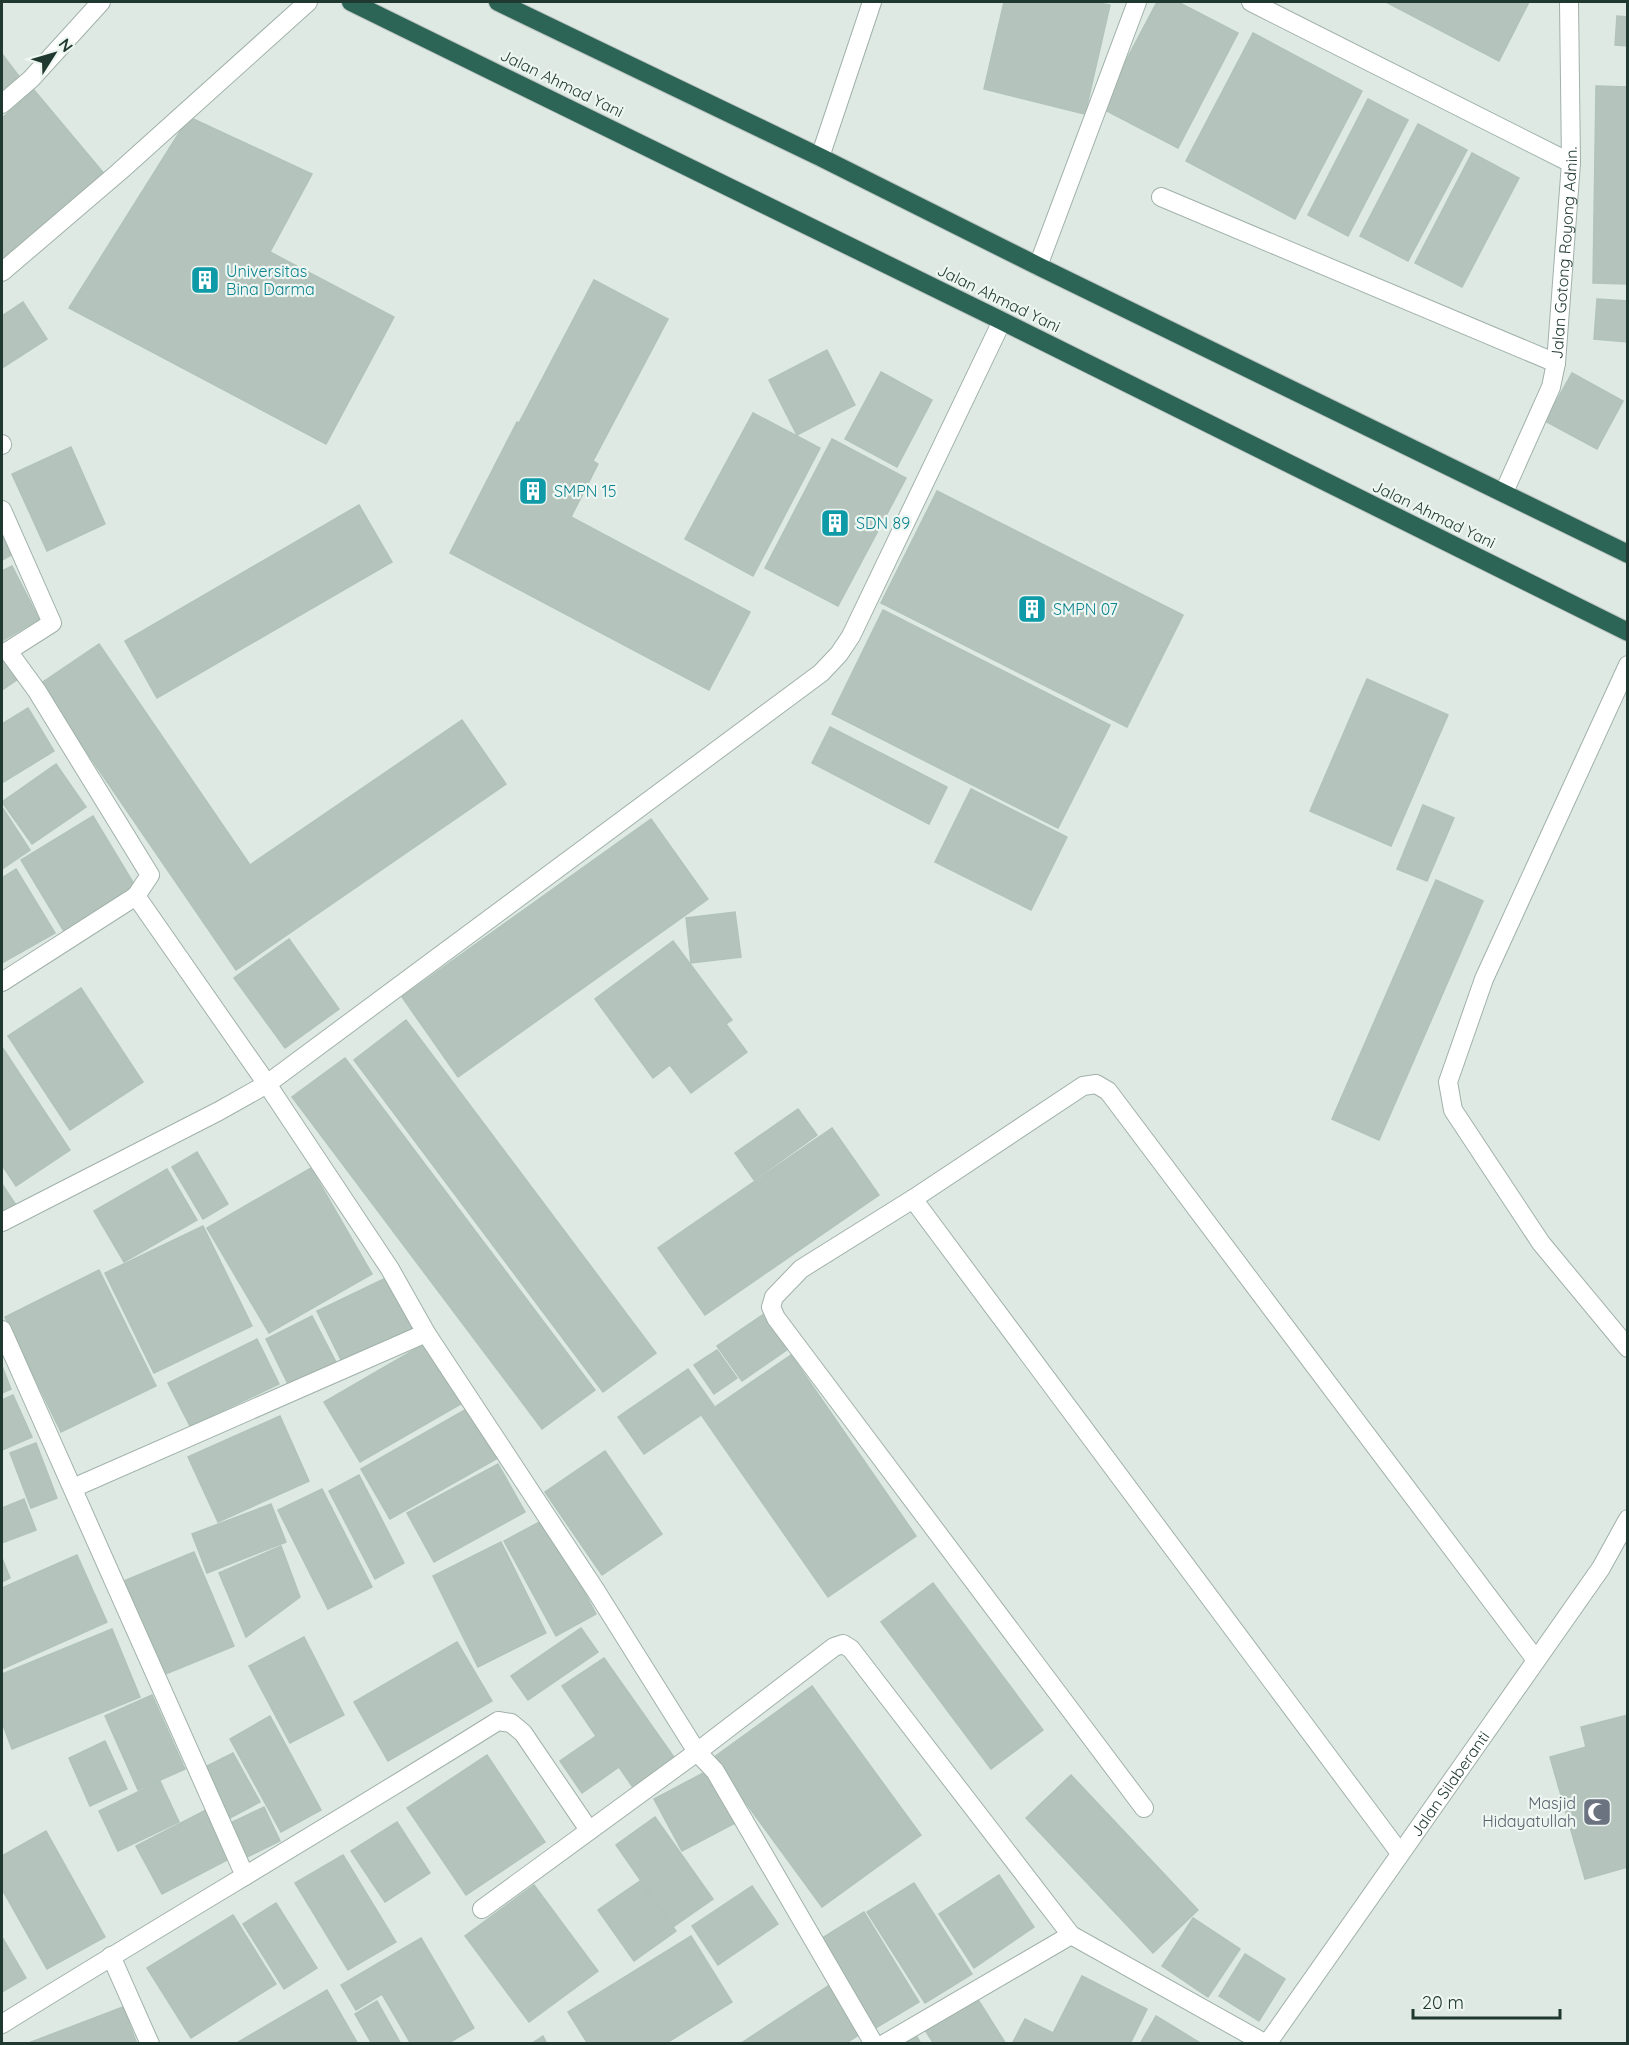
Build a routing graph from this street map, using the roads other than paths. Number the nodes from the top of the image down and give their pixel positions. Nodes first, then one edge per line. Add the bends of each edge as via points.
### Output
1 (101, 2) edge
2 (308, 2) edge
3 (351, 2) edge
4 (498, 2) edge
5 (872, 2) edge
6 (1137, 2) edge
7 (1251, 2) edge
8 (1569, 2) edge
9 (2, 104) edge
10 (820, 157) junction
11 (1571, 163) junction
12 (1161, 197) dead end
13 (1038, 266) junction
14 (2, 272) edge
15 (1002, 321) junction
16 (1556, 363) junction
17 (1504, 492) junction
18 (2, 510) edge
19 (1628, 554) edge
20 (1628, 632) edge
21 (1628, 665) edge
22 (136, 896) junction
23 (2, 982) edge
24 (267, 1083) junction
25 (913, 1199) junction
26 (2, 1222) edge
27 (2, 1330) edge
28 (426, 1333) junction
29 (1628, 1348) edge
30 (73, 1488) junction
31 (1628, 1520) edge
32 (1536, 1660) junction
33 (698, 1752) junction
34 (1144, 1808) dead end
35 (589, 1830) junction
36 (1400, 1853) junction
37 (245, 1876) junction
38 (482, 1909) dead end
39 (1071, 1935) junction
40 (111, 1956) junction
41 (2, 2024) edge
42 (150, 2043) edge
43 (874, 2043) edge
44 (884, 2043) edge
45 (1266, 2043) edge

1 - 9 street via 31,80
2 - 14 street
3 - 15 highway, Jalan Ahmad Yani
4 - 10 highway
5 - 10 street
6 - 13 street
7 - 11 street
8 - 11 street, Jalan Gotong Royong Adnin.
10 - 13 highway
11 - 16 street, Jalan Gotong Royong Adnin.
12 - 16 street
13 - 17 highway
15 - 20 highway, Jalan Ahmad Yani
15 - 24 street via 851,636 821,673
16 - 17 street, Jalan Gotong Royong Adnin. via 1551,387
17 - 19 highway
18 - 22 street via 52,623 8,651 37,691 150,875
21 - 29 street via 1484,979 1448,1082 1453,1110 1540,1243
22 - 23 street
22 - 24 street
24 - 26 street via 219,1112
24 - 28 street via 390,1269
25 - 32 street via 1083,1086 1096,1084 1108,1091
25 - 34 street via 801,1269 774,1297 771,1306 776,1318
25 - 36 street
27 - 30 street
28 - 30 street
28 - 33 street
30 - 37 street
31 - 32 street, Jalan Silaberanti via 1601,1568
32 - 36 street, Jalan Silaberanti
33 - 35 street
33 - 39 street via 843,1644 851,1649
33 - 43 street via 715,1771
35 - 37 street via 523,1733 511,1723 498,1721
35 - 38 street
36 - 45 street, Jalan Silaberanti
37 - 40 street
39 - 44 street
39 - 45 street
40 - 41 street
40 - 42 street

